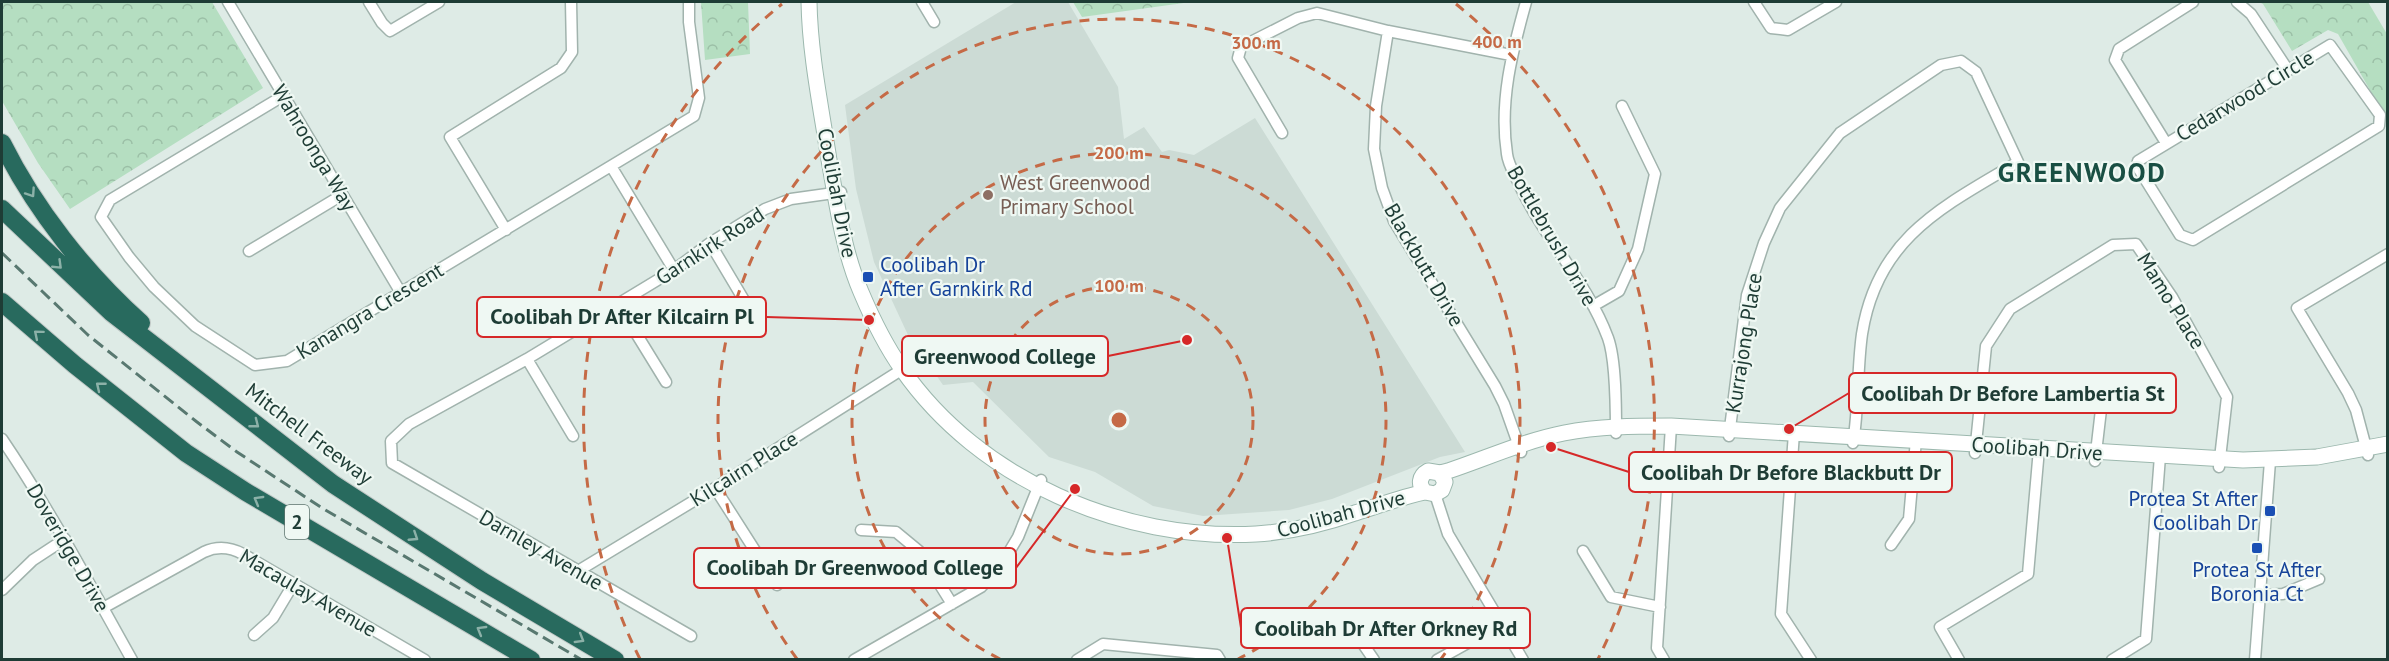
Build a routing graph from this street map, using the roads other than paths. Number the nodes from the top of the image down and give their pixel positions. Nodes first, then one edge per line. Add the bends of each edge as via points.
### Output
1 (228, 2) edge
2 (369, 2) edge
3 (439, 2) edge
4 (571, 2) edge
5 (689, 2) edge
6 (809, 2) edge
7 (817, 2) edge
8 (922, 2) edge
9 (1526, 2) edge
10 (1754, 2) edge
11 (1836, 2) edge
12 (2193, 2) edge
13 (2237, 2) edge
14 (934, 22) dead end
15 (1388, 31) junction
16 (1511, 55) junction
17 (2288, 70) junction
18 (283, 96) junction
19 (1622, 106) dead end
20 (1282, 134) dead end
21 (2, 142) edge
22 (2166, 143) junction
23 (611, 166) junction
24 (838, 192) junction
25 (342, 195) junction
26 (2, 209) edge
27 (506, 230) junction
28 (710, 243) junction
29 (249, 251) dead end
30 (2388, 254) edge
31 (674, 270) junction
32 (401, 293) junction
33 (2, 302) edge
34 (618, 304) junction
35 (1593, 306) junction
36 (757, 322) dead end
37 (527, 359) junction
38 (906, 367) junction
39 (666, 382) dead end
40 (2104, 384) dead end
41 (209, 388) junction
42 (1670, 429) junction
43 (1616, 430) junction
44 (1730, 433) junction
45 (573, 436) dead end
46 (1793, 437) junction
47 (2, 440) edge
48 (1854, 441) junction
49 (1915, 444) junction
50 (2388, 444) edge
51 (1520, 449) junction
52 (1976, 449) junction
53 (2388, 451) edge
54 (2367, 452) junction
55 (2038, 453) junction
56 (2096, 457) junction
57 (2159, 461) junction
58 (392, 463) joint
59 (2219, 463) junction
60 (2269, 465) junction
61 (1039, 483) junction
62 (1433, 485) junction
63 (715, 488) junction
64 (861, 530) dead end
65 (65, 539) junction
66 (1891, 545) dead end
67 (1583, 551) dead end
68 (578, 571) junction
69 (2319, 579) dead end
70 (294, 584) junction
71 (777, 585) dead end
72 (2, 590) edge
73 (2259, 594) junction
74 (952, 604) junction
75 (1660, 607) junction
76 (103, 608) junction
77 (1502, 624) junction
78 (1352, 628) dead end
79 (254, 635) dead end
80 (691, 636) dead end
81 (422, 659) edge
82 (132, 660) edge
83 (531, 660) edge
84 (615, 660) edge
85 (854, 660) edge
86 (1077, 660) edge
87 (1220, 660) edge
88 (1374, 660) edge
89 (1437, 660) edge
90 (1523, 660) edge
91 (1664, 660) edge
92 (1811, 660) edge
93 (1959, 660) edge
94 (2112, 660) edge
95 (2255, 660) edge

1 - 18 street, Wahroonga Way
2 - 3 street via 390,31
4 - 27 street via 572,52 561,68 450,137
5 - 23 street, Kanangra Crescent via 699,98 694,116
6 - 24 main road, Coolibah Drive via 814,68
7 - 24 main road, Coolibah Drive
8 - 14 street
9 - 16 street, Bottlebrush Drive
10 - 11 street via 1771,28 1788,30
12 - 22 street via 2119,49 2115,60
13 - 17 street via 2251,14
15 - 16 street
15 - 20 street via 1317,13 1298,18 1241,47 1238,58
15 - 51 street, Blackbutt Drive via 1376,106 1374,149 1382,188 1394,221 1495,386
16 - 35 street, Bottlebrush Drive via 1504,105 1507,157 1527,202
17 - 22 street, Cedarwood Circle
17 - 22 street, Cedarwood Circle via 2330,45 2380,115 2379,126 2193,240 2180,235 2137,166 2138,161
18 - 25 street, Wahroonga Way
18 - 32 street, Kanangra Crescent via 110,200 101,217 154,287 195,326 255,365 287,361
19 - 35 street via 1654,174 1638,249 1619,291
21 -> 41 highway via 50,221 93,274
23 - 27 street, Kanangra Crescent
23 - 31 street
24 - 28 street, Garnkirk Road via 777,203
24 - 38 main road, Coolibah Drive via 863,277
25 - 29 street
25 - 32 street, Wahroonga Way
26 -> 41 highway, Mitchell Freeway / 2 via 105,307
27 - 32 street, Kanangra Crescent
28 - 31 street, Garnkirk Road
28 - 36 street
30 - 54 street via 2297,309 2348,393
31 - 34 street, Garnkirk Road
83 -> 33 highway, 2 via 186,453
34 - 37 street, Garnkirk Road
34 - 39 street
35 - 43 street, Bottlebrush Drive via 1611,350
37 - 45 street
37 - 58 street, Garnkirk Road via 409,424 391,441
38 - 61 main road, Coolibah Drive via 970,431
38 - 63 street, Kilcairn Place
40 - 56 street
41 -> 84 highway, Mitchell Freeway / 2 via 333,484 482,581
42 - 43 main road, Coolibah Drive
42 - 44 main road, Coolibah Drive
42 - 75 street
43 - 51 main road, Coolibah Drive via 1563,433
44 - 46 main road, Coolibah Drive
44 - 48 street, Kurrajong Place via 1747,295 1780,208 1840,133 1941,65 1961,61 1977,72 2018,162 1941,207 1903,243 1880,274 1862,335
46 - 48 main road, Coolibah Drive
46 - 92 street via 1781,614
47 - 65 street, Doveridge Drive
48 - 49 main road, Coolibah Drive
49 - 52 main road, Coolibah Drive
49 - 66 street via 1909,519
50 - 54 main road, Coolibah Drive
51 - 62 main road, Coolibah Drive
52 - 55 main road, Coolibah Drive
52 - 59 street, Mamo Place via 1986,346 2010,309 2113,245 2136,244 2172,297 2227,397
53 - 54 main road, Coolibah Drive
54 - 60 main road, Coolibah Drive
55 - 56 main road, Coolibah Drive
55 - 93 street via 2028,574 1940,627
56 - 57 main road, Coolibah Drive
57 - 59 main road, Coolibah Drive
57 - 94 street via 2146,639
58 - 68 street, Darnley Avenue
59 - 60 main road, Coolibah Drive
60 - 73 street
61 - 62 main road, Coolibah Drive via 1123,511 1175,522 1236,526 1316,517
61 - 74 street via 1000,567 981,587
62 - 77 street via 1448,534
63 - 68 street, Kilcairn Place
63 - 71 street
64 - 74 street via 896,532 920,551
65 - 72 street via 33,560
65 - 76 street, Doveridge Drive
67 - 75 street via 1611,597
68 - 80 street, Darnley Avenue
69 - 73 street via 2283,594
70 - 76 street, Macaulay Avenue via 238,551 221,548 204,552
70 - 79 street via 273,618
70 - 81 street, Macaulay Avenue
73 - 95 street
74 - 85 street
75 - 91 street via 1657,648
76 - 82 street, Doveridge Drive
77 - 89 street
77 - 90 street
78 - 88 street
86 - 87 street via 1103,644 1217,655

